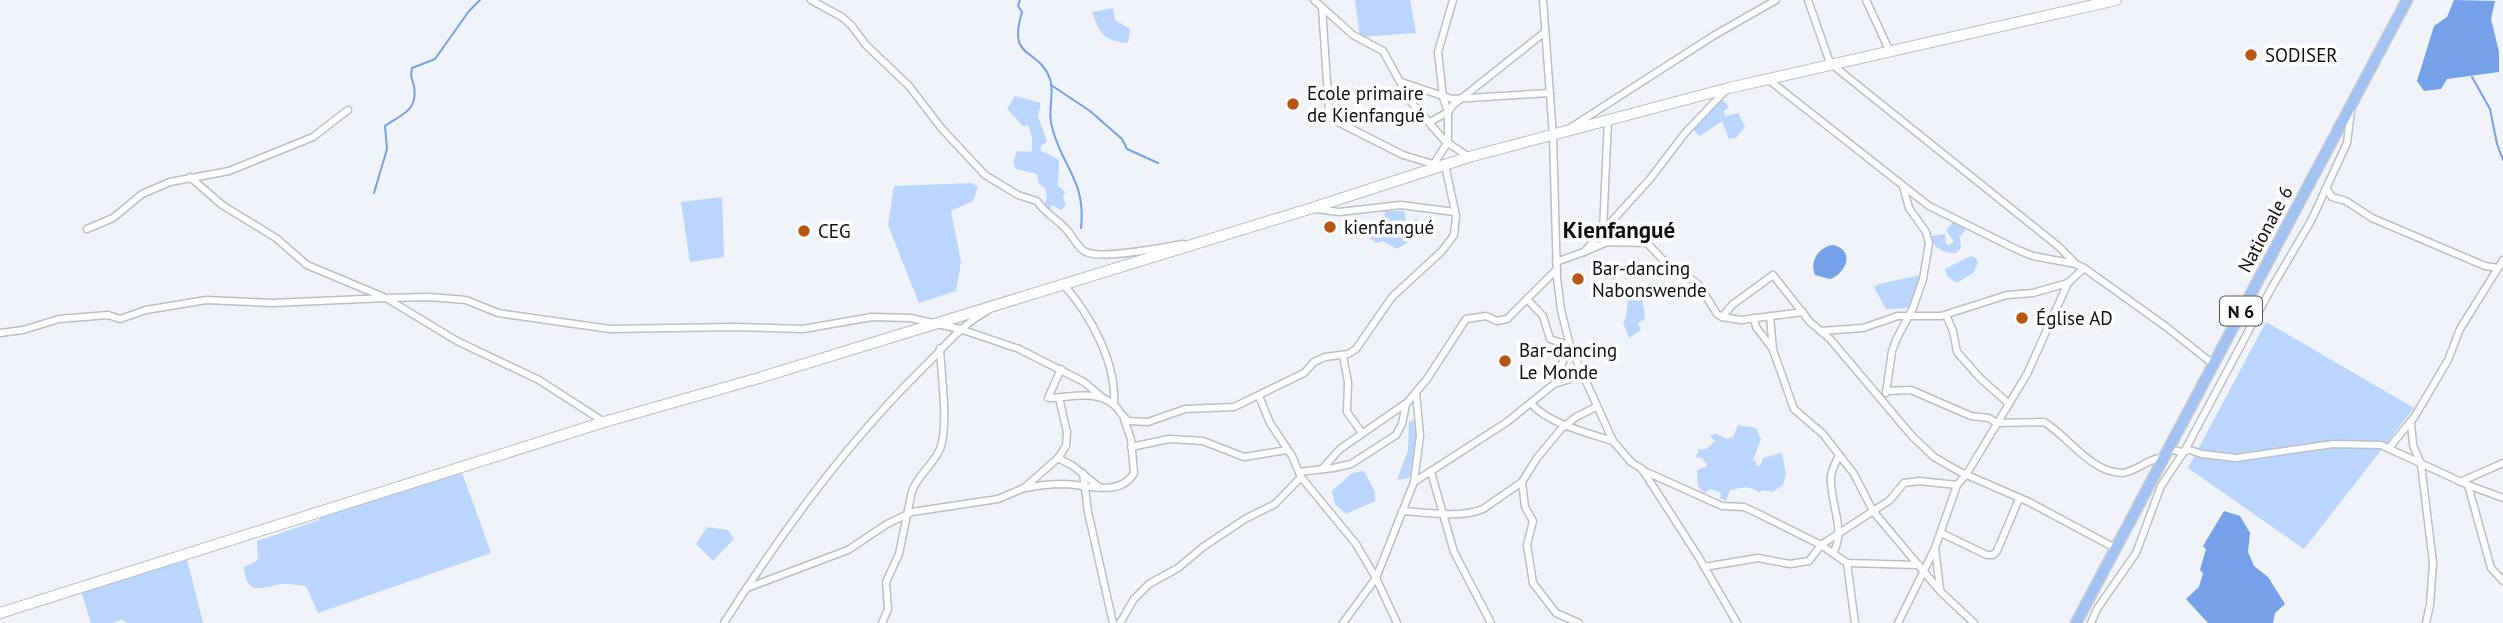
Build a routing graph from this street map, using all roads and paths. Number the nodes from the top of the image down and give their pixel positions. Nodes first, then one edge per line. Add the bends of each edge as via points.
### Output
1 (811, 0) edge
2 (1314, 0) edge
3 (1453, 0) edge
4 (1543, 0) edge
5 (1776, 0) edge
6 (1808, 0) edge
7 (1867, 0) edge
8 (2116, 0) edge
9 (2407, 0) edge
10 (1322, 8) junction
11 (1545, 32) junction
12 (1889, 50) junction
13 (1830, 63) junction
14 (1768, 78) junction
15 (1401, 82) junction
16 (1729, 88) junction
17 (1550, 93) junction
18 (1443, 97) junction
19 (1461, 98) junction
20 (2352, 103) junction
21 (348, 110) dead end
22 (1448, 112) junction
23 (1608, 120) junction
24 (1430, 122) junction
25 (1564, 133) junction
26 (1553, 136) junction
27 (1448, 142) junction
28 (1469, 157) junction
29 (1445, 164) junction
30 (1430, 167) junction
31 (190, 177) junction
32 (1903, 186) junction
33 (2326, 188) junction
34 (1312, 208) junction
35 (1455, 212) junction
36 (87, 229) dead end
37 (1603, 230) junction
38 (1199, 242) junction
39 (1584, 252) junction
40 (2503, 260) edge
41 (2076, 264) junction
42 (1557, 265) junction
43 (2084, 268) junction
44 (2498, 268) junction
45 (2068, 283) junction
46 (1063, 284) junction
47 (386, 298) junction
48 (1527, 299) junction
49 (1003, 302) junction
50 (1803, 312) junction
51 (1909, 315) junction
52 (1946, 315) junction
53 (1770, 316) junction
54 (1722, 317) junction
55 (1754, 318) junction
56 (934, 323) junction
57 (960, 329) junction
58 (1822, 331) junction
59 (0, 333) edge
60 (1567, 345) junction
61 (940, 348) junction
62 (1773, 349) junction
63 (1343, 356) junction
64 (2213, 364) junction
65 (1061, 369) junction
66 (1584, 375) junction
67 (1554, 384) junction
68 (1886, 391) junction
69 (1416, 393) junction
70 (1259, 396) junction
71 (1059, 398) junction
72 (1104, 399) junction
73 (1531, 403) junction
74 (1406, 404) junction
75 (2009, 404) junction
76 (1114, 405) junction
77 (1888, 406) junction
78 (1596, 408) junction
79 (1124, 419) junction
80 (604, 422) junction
81 (2411, 422) junction
82 (1996, 423) junction
83 (1567, 425) junction
84 (1362, 433) junction
85 (1613, 441) junction
86 (1131, 447) junction
87 (2389, 448) junction
88 (1287, 450) junction
89 (2185, 450) junction
90 (2165, 454) junction
91 (1839, 455) junction
92 (1058, 458) junction
93 (2503, 463) edge
94 (2421, 464) junction
95 (1322, 469) junction
96 (1642, 469) junction
97 (1432, 472) junction
98 (1083, 473) junction
99 (1300, 475) junction
100 (1966, 475) junction
101 (1414, 482) junction
102 (1522, 482) junction
103 (2460, 482) junction
104 (1957, 485) junction
105 (2468, 485) junction
106 (1085, 486) junction
107 (1024, 488) junction
108 (1098, 488) junction
109 (2503, 498) edge
110 (1087, 499) junction
111 (2019, 499) junction
112 (1402, 511) junction
113 (1873, 511) junction
114 (1443, 513) junction
115 (906, 515) junction
116 (1941, 533) junction
117 (1839, 535) junction
118 (1821, 545) junction
119 (1935, 548) junction
120 (2115, 548) junction
121 (1833, 554) junction
122 (1847, 563) junction
123 (1704, 567) junction
124 (1921, 567) junction
125 (1376, 578) junction
126 (2503, 581) edge
127 (746, 589) junction
128 (1940, 591) junction
129 (0, 613) edge
130 (724, 623) edge
131 (882, 623) edge
132 (1113, 623) edge
133 (1120, 623) edge
134 (1343, 623) edge
135 (1397, 623) edge
136 (1491, 623) edge
137 (1579, 623) edge
138 (1737, 623) edge
139 (1855, 623) edge
140 (1898, 623) edge
141 (1974, 623) edge
142 (2076, 623) edge
143 (2091, 623) edge
144 (2426, 623) edge

1 - 38 street via 851,25 985,176 1037,201 1082,250 1094,254 1132,252
2 - 10 street
3 - 18 street via 1439,45
4 - 11 street
5 - 25 street via 1689,50
6 - 13 street
7 - 12 street
8 - 12 main road
9 - 20 main road, Nationale 6 / N 6
10 - 15 street via 1353,35 1383,51
10 - 30 street via 1332,119
11 - 17 street
11 - 19 street
12 - 13 main road
13 - 14 main road
13 - 41 street
14 - 16 main road
14 - 32 street
15 - 18 street
15 - 24 street via 1411,102
16 - 23 main road
16 - 37 street via 1685,132
17 - 19 street
17 - 26 street
18 - 19 street
18 - 22 street
19 - 22 street
20 - 33 street via 2347,142
20 - 64 main road, Nationale 6 / N 6
21 - 31 street via 301,142 229,172
22 - 24 street
22 - 27 street
23 - 25 main road
23 - 37 street
24 - 27 street
25 - 26 main road
26 - 28 main road
26 - 42 street
27 - 28 street
27 - 30 street
28 - 29 main road
29 - 30 main road
29 - 35 street
30 - 34 main road
31 - 36 street via 142,194 113,218
31 - 47 street via 307,265
32 - 41 street via 1929,206 2018,250
32 - 51 street via 1909,208 1928,236 1923,279
33 - 44 street via 2332,197 2372,218
33 - 89 street
34 - 35 street via 1339,212 1401,205
34 - 38 main road
35 - 63 street via 1452,240 1392,297 1356,349
37 - 39 street
38 - 46 main road
39 - 42 street
39 - 54 street via 1607,242 1647,243 1667,264 1699,285
40 - 44 street
41 - 43 street
42 - 48 street
42 - 60 street
43 - 45 street
43 - 64 street
44 - 81 street
45 - 52 street via 2007,295
45 - 75 street via 2028,374
46 - 49 main road
46 - 76 street via 1098,337 1112,379
47 - 56 street via 466,300 498,313 610,329 803,329 872,317
47 - 59 street via 272,303 206,300 120,319 68,317
47 - 80 street via 457,341 539,380
48 - 60 street via 1543,316 1550,339
48 - 69 street via 1501,321 1486,316 1466,319
49 - 56 main road
49 - 57 street
50 - 53 street
50 - 54 street via 1773,275
50 - 58 street
51 - 52 street
51 - 58 street via 1863,328
51 - 68 street via 1892,351
52 - 75 street via 1958,352
53 - 55 street
53 - 62 street
54 - 55 street
55 - 62 street
56 - 57 street
56 - 80 main road
57 - 61 street
57 - 65 street
58 - 77 street
60 - 66 street
60 - 67 street
61 - 115 street via 944,427 940,447 916,481
61 - 127 street via 829,472
62 - 91 street via 1794,409
63 - 70 street via 1314,362 1304,373
63 - 84 street via 1346,409
64 - 90 main road, Nationale 6 / N 6
65 - 71 street via 1048,398
65 - 72 street
66 - 67 street
66 - 78 street
67 - 73 street
68 - 77 street
68 - 82 street via 1917,391
69 - 74 street
69 - 101 street via 1420,435
70 - 79 street via 1226,408 1185,409 1149,422
70 - 88 street
71 - 72 street
71 - 92 street via 1068,437
72 - 76 street
73 - 83 street via 1539,412
73 - 97 street
74 - 84 street
74 - 95 street via 1396,435 1351,464
75 - 82 street
76 - 79 street
77 - 100 street via 1934,457
78 - 83 street
78 - 85 street
79 - 86 street
80 - 129 main road
81 - 87 street
81 - 94 street
82 - 90 street via 2044,422 2095,464 2119,473
82 - 100 street
83 - 85 street
83 - 102 street
84 - 95 street
85 - 96 street
86 - 88 street via 1169,439 1203,441 1244,457
86 - 108 street via 1132,478
87 - 89 street via 2372,443 2333,444 2236,458
87 - 94 street
88 - 99 street
89 - 90 street
89 - 143 street via 2161,486 2136,554
90 - 120 main road, Nationale 6 / N 6
91 - 113 street
91 - 117 street via 1831,476
92 - 98 street
92 - 107 street
93 - 103 street
94 - 103 street
94 - 144 street via 2433,563
95 - 99 street
96 - 118 street via 1722,506 1744,507
96 - 123 street
97 - 101 street
97 - 114 street
98 - 106 street
98 - 108 street
99 - 125 street via 1356,544
99 - 133 street via 1275,504 1149,584
100 - 104 street
100 - 111 street
101 - 112 street
102 - 114 street via 1477,512
102 - 137 street via 1525,507 1533,521 1527,545 1533,583 1556,613
103 - 105 street
104 - 113 street via 1906,482
104 - 116 street
105 - 109 street
105 - 126 street via 2491,568
106 - 107 street
106 - 108 street
106 - 110 street
107 - 115 street via 998,499
108 - 110 street
110 - 132 street
111 - 116 street via 1993,555
111 - 120 street
112 - 114 street
112 - 125 street
113 - 117 street
113 - 124 street
114 - 136 street via 1454,552
115 - 127 street via 848,550
115 - 131 street via 899,554 887,582 888,609
116 - 119 street
117 - 118 street
117 - 121 street
118 - 121 street
118 - 123 street via 1812,559 1799,564 1758,558
119 - 124 street
119 - 128 street
120 - 142 main road, Nationale 6 / N 6
121 - 122 street
122 - 124 street
122 - 139 street
123 - 138 street
124 - 128 street
124 - 140 street
125 - 134 street
125 - 135 street
127 - 130 street
128 - 141 street

